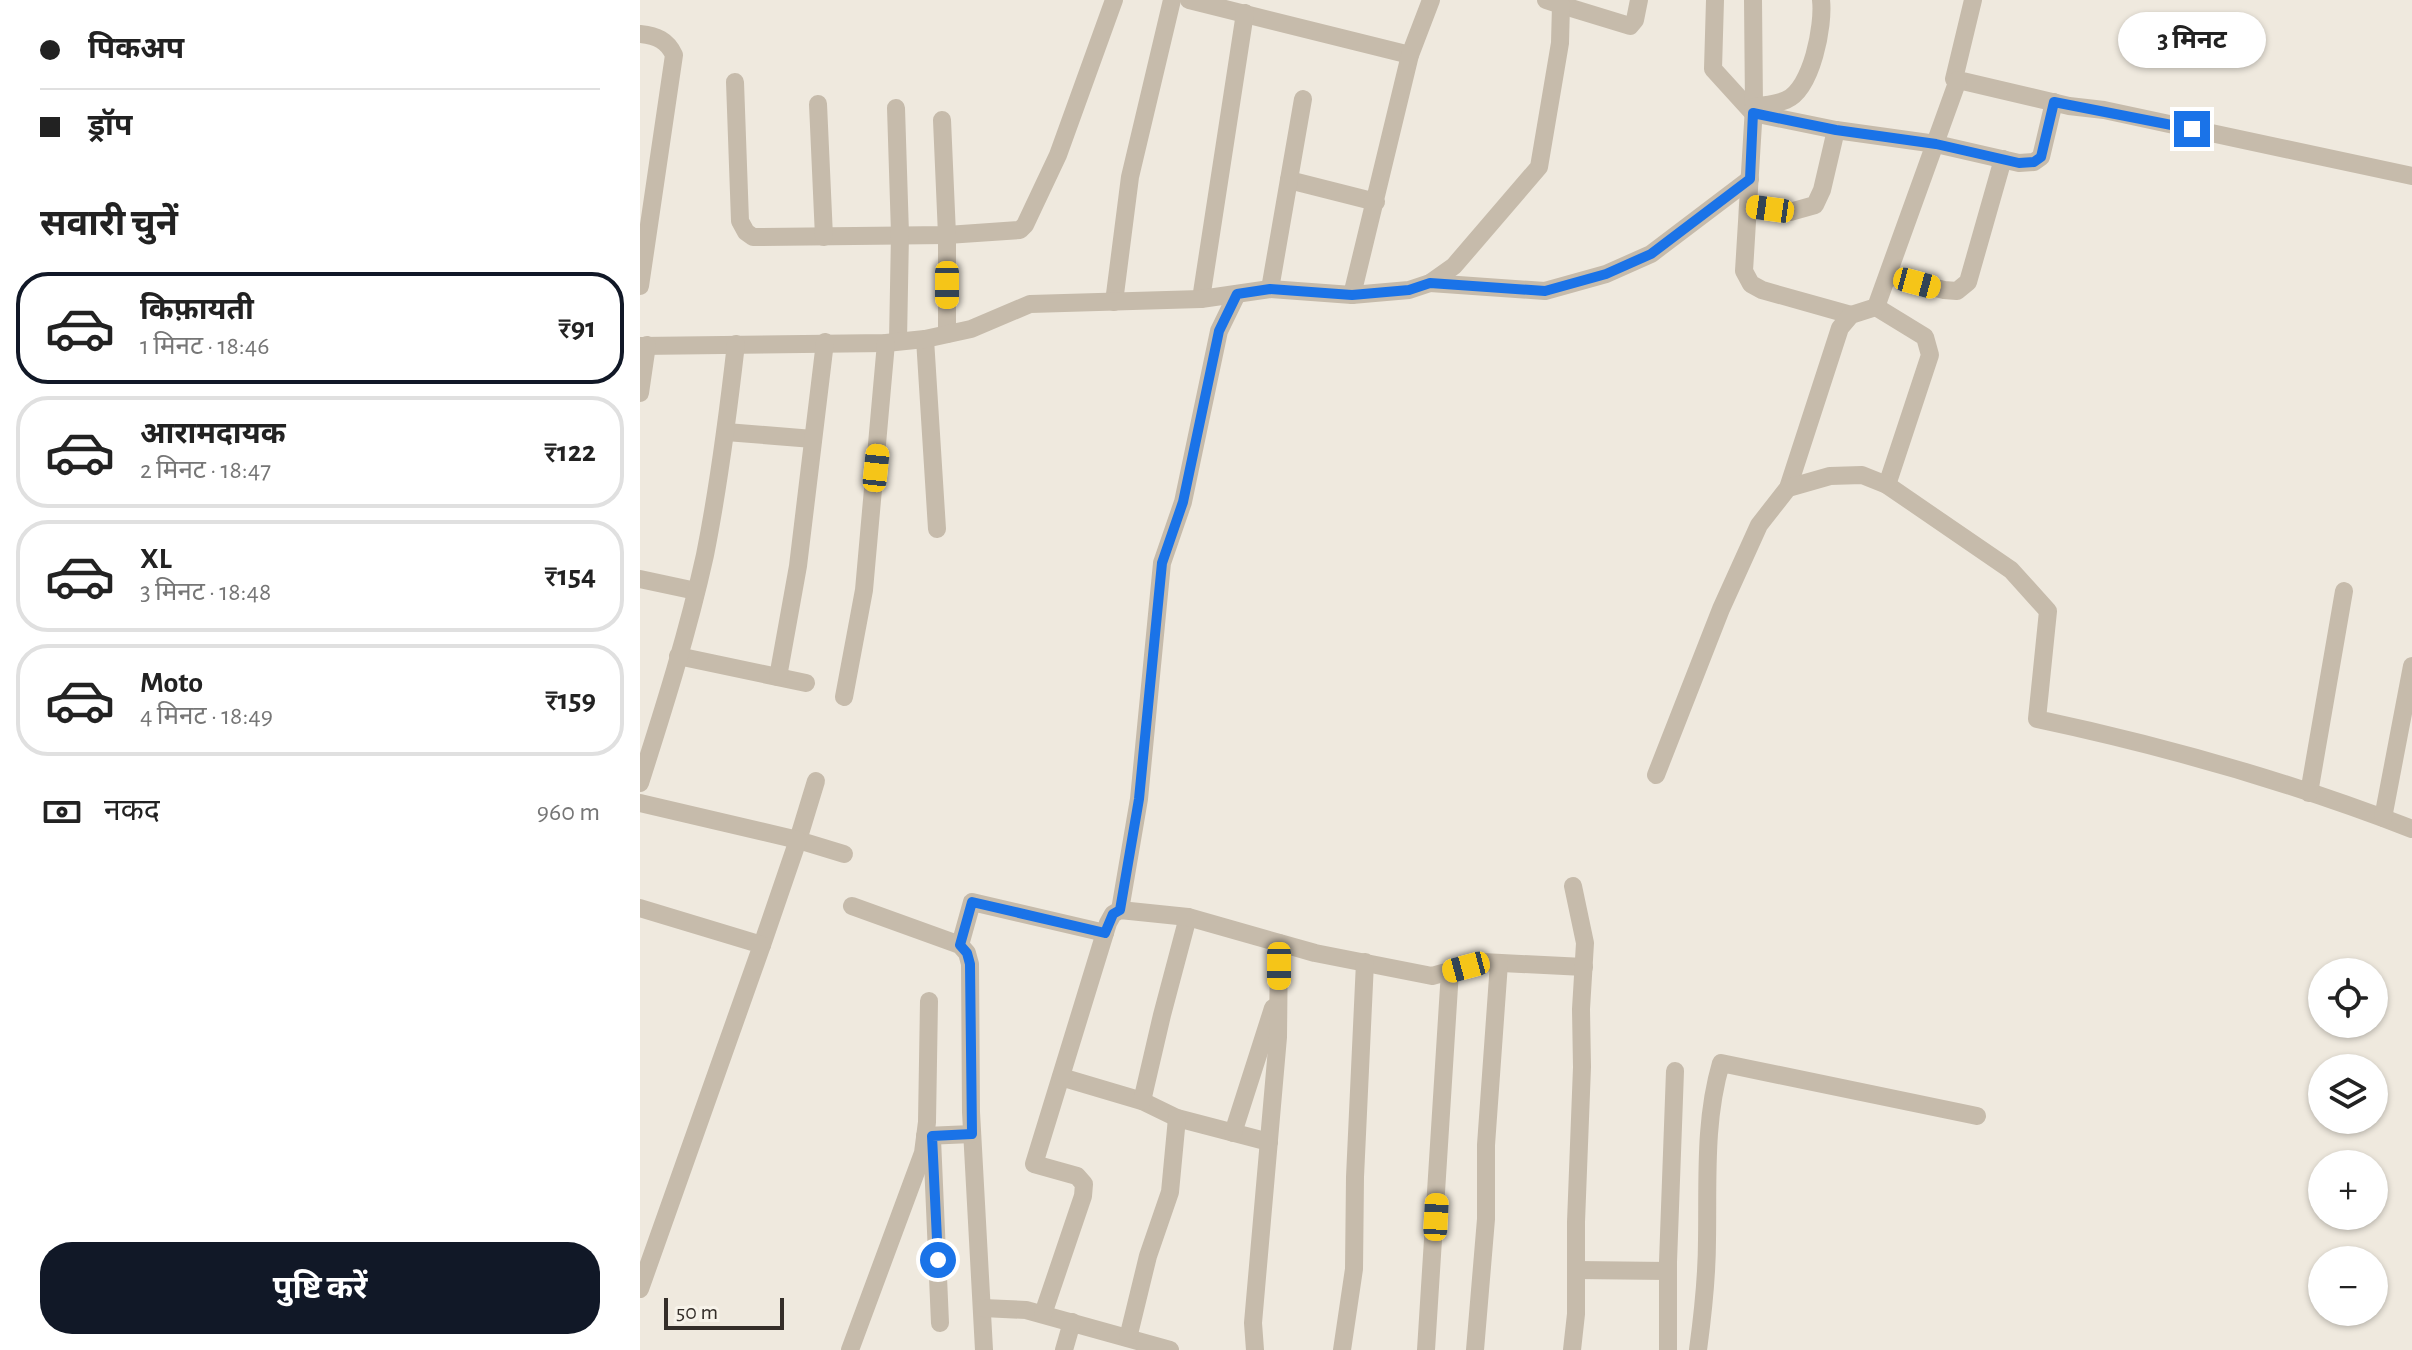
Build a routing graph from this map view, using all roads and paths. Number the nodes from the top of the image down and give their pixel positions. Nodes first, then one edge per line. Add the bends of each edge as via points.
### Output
1 (1114, 0) edge
2 (1172, 0) edge
3 (1189, 0) edge
4 (1431, 0) edge
5 (1639, 0) edge
6 (1715, 0) edge
7 (1753, 0) edge
8 (1821, 0) edge
9 (1973, 0) edge
10 (1556, 2) edge
11 (1245, 13) junction
12 (640, 34) edge
13 (1410, 55) junction
14 (1958, 80) junction
15 (735, 82) dead end
16 (1303, 99) dead end
17 (2054, 102) junction
18 (818, 104) dead end
19 (896, 108) dead end
20 (1754, 110) junction
21 (942, 120) dead end
22 (1836, 130) junction
23 (1936, 144) junction
24 (2003, 159) junction
25 (2412, 176) edge
26 (1750, 179) junction
27 (1289, 180) junction
28 (1376, 202) junction
29 (1749, 206) junction
30 (900, 234) junction
31 (947, 235) junction
32 (824, 237) junction
33 (1889, 276) junction
34 (1430, 283) junction
35 (640, 286) edge
36 (1270, 289) junction
37 (1237, 294) junction
38 (1352, 295) junction
39 (1201, 299) junction
40 (1114, 302) junction
41 (1876, 307) junction
42 (1851, 315) junction
43 (947, 334) junction
44 (925, 339) junction
45 (825, 342) junction
46 (892, 342) junction
47 (736, 344) junction
48 (643, 345) edge
49 (640, 393) edge
50 (726, 432) junction
51 (813, 439) junction
52 (1887, 485) junction
53 (1788, 488) junction
54 (937, 529) dead end
55 (640, 579) edge
56 (696, 591) junction
57 (2344, 591) dead end
58 (678, 656) junction
59 (2412, 666) edge
60 (778, 677) junction
61 (806, 683) dead end
62 (844, 697) dead end
63 (1656, 775) dead end
64 (816, 781) dead end
65 (640, 783) edge
66 (2309, 793) junction
67 (640, 803) edge
68 (2383, 818) junction
69 (2412, 829) edge
70 (798, 840) junction
71 (844, 854) dead end
72 (1573, 886) dead end
73 (852, 906) dead end
74 (640, 908) edge
75 (1120, 910) junction
76 (1188, 917) junction
77 (1105, 933) junction
78 (1279, 943) junction
79 (762, 945) junction
80 (960, 945) junction
81 (1365, 962) junction
82 (1499, 963) junction
83 (1584, 967) junction
84 (1450, 971) junction
85 (1279, 990) junction
86 (929, 1001) dead end
87 (1675, 1071) dead end
88 (1061, 1077) junction
89 (1142, 1101) junction
90 (1977, 1116) dead end
91 (1177, 1118) junction
92 (1233, 1133) junction
93 (972, 1134) junction
94 (928, 1136) junction
95 (1269, 1142) junction
96 (1576, 1270) junction
97 (1668, 1271) junction
98 (640, 1289) edge
99 (983, 1308) junction
100 (1043, 1314) junction
101 (1072, 1322) junction
102 (940, 1323) dead end
103 (1128, 1338) junction
104 (1162, 1349) edge
105 (850, 1350) edge
106 (984, 1350) edge
107 (1064, 1350) edge
108 (1255, 1350) edge
109 (1342, 1350) edge
110 (1426, 1350) edge
111 (1475, 1350) edge
112 (1572, 1350) edge
113 (1668, 1350) edge
114 (1698, 1350) edge

1 - 31 street via 1058,155 1025,225 1013,231
2 - 40 street via 1130,177
3 - 11 street
4 - 13 street
5 - 10 street via 1630,26
6 - 20 street via 1713,69
7 - 20 street
8 - 20 street via 1822,21 1806,81 1789,99
9 - 14 street via 1954,79
10 - 34 street via 1560,43 1539,167 1454,266
11 - 13 street
11 - 39 street
12 - 35 street via 658,37 674,55
13 - 28 street
14 - 17 street
14 - 23 street
15 - 32 street via 740,221 746,232 764,239
16 - 27 street
17 - 24 street via 2041,157 2019,163
17 - 25 street
18 - 32 street
19 - 30 street
20 - 22 street
20 - 26 street
21 - 31 street
22 - 23 street
22 - 29 street via 1815,205 1790,212
23 - 24 street
23 - 33 street
24 - 33 street via 1968,282 1957,291
26 - 29 street
26 - 34 street via 1651,254 1606,274 1545,291
27 - 28 street
27 - 36 street
28 - 38 street
29 - 42 street via 1744,271 1751,284
30 - 31 street
30 - 32 street
30 - 46 street
31 - 43 street
33 - 41 street
34 - 38 street
36 - 37 street
36 - 38 street
37 - 39 street
37 - 75 street via 1219,331 1183,502 1162,563 1139,799
39 - 40 street
40 - 43 street via 1030,304
41 - 42 street
41 - 52 street via 1925,337 1930,355
42 - 53 street via 1840,328
43 - 44 street
44 - 46 street
44 - 54 street
45 - 46 street
45 - 47 street
45 - 51 street
46 - 62 street via 864,590
47 - 48 street
47 - 50 street
48 - 49 street
50 - 51 street
50 - 56 street
51 - 60 street
52 - 53 street via 1852,475
52 - 66 street via 2011,570 2048,611 2037,719 2207,761
53 - 63 street via 1759,525
55 - 56 street
56 - 58 street
57 - 66 street
58 - 60 street
58 - 65 street
59 - 68 street
60 - 61 street
64 - 70 street
66 - 68 street
67 - 70 street
68 - 69 street
70 - 71 street
70 - 79 street
72 - 83 street via 1585,943
73 - 80 street
74 - 79 street
75 - 76 street
75 - 77 street
76 - 78 street
76 - 89 street
77 - 80 street via 972,902
77 - 88 street
78 - 81 street
78 - 85 street
79 - 98 street
80 - 93 street via 970,964
81 - 84 street via 1432,976
81 - 109 street via 1354,1269
82 - 83 street
82 - 84 street
82 - 111 street
83 - 96 street
84 - 110 street
85 - 92 street
85 - 95 street
86 - 94 street
87 - 97 street
88 - 89 street
88 - 100 street via 1034,1164 1077,1176 1084,1184
89 - 91 street
90 - 114 street via 1721,1063 1712,1094 1705,1299
91 - 92 street
91 - 103 street via 1170,1192
92 - 95 street
93 - 94 street
93 - 99 street
94 - 102 street
94 - 105 street
95 - 108 street
96 - 97 street
96 - 112 street
97 - 113 street
99 - 100 street
99 - 106 street
100 - 101 street
101 - 103 street
101 - 107 street
103 - 104 street

